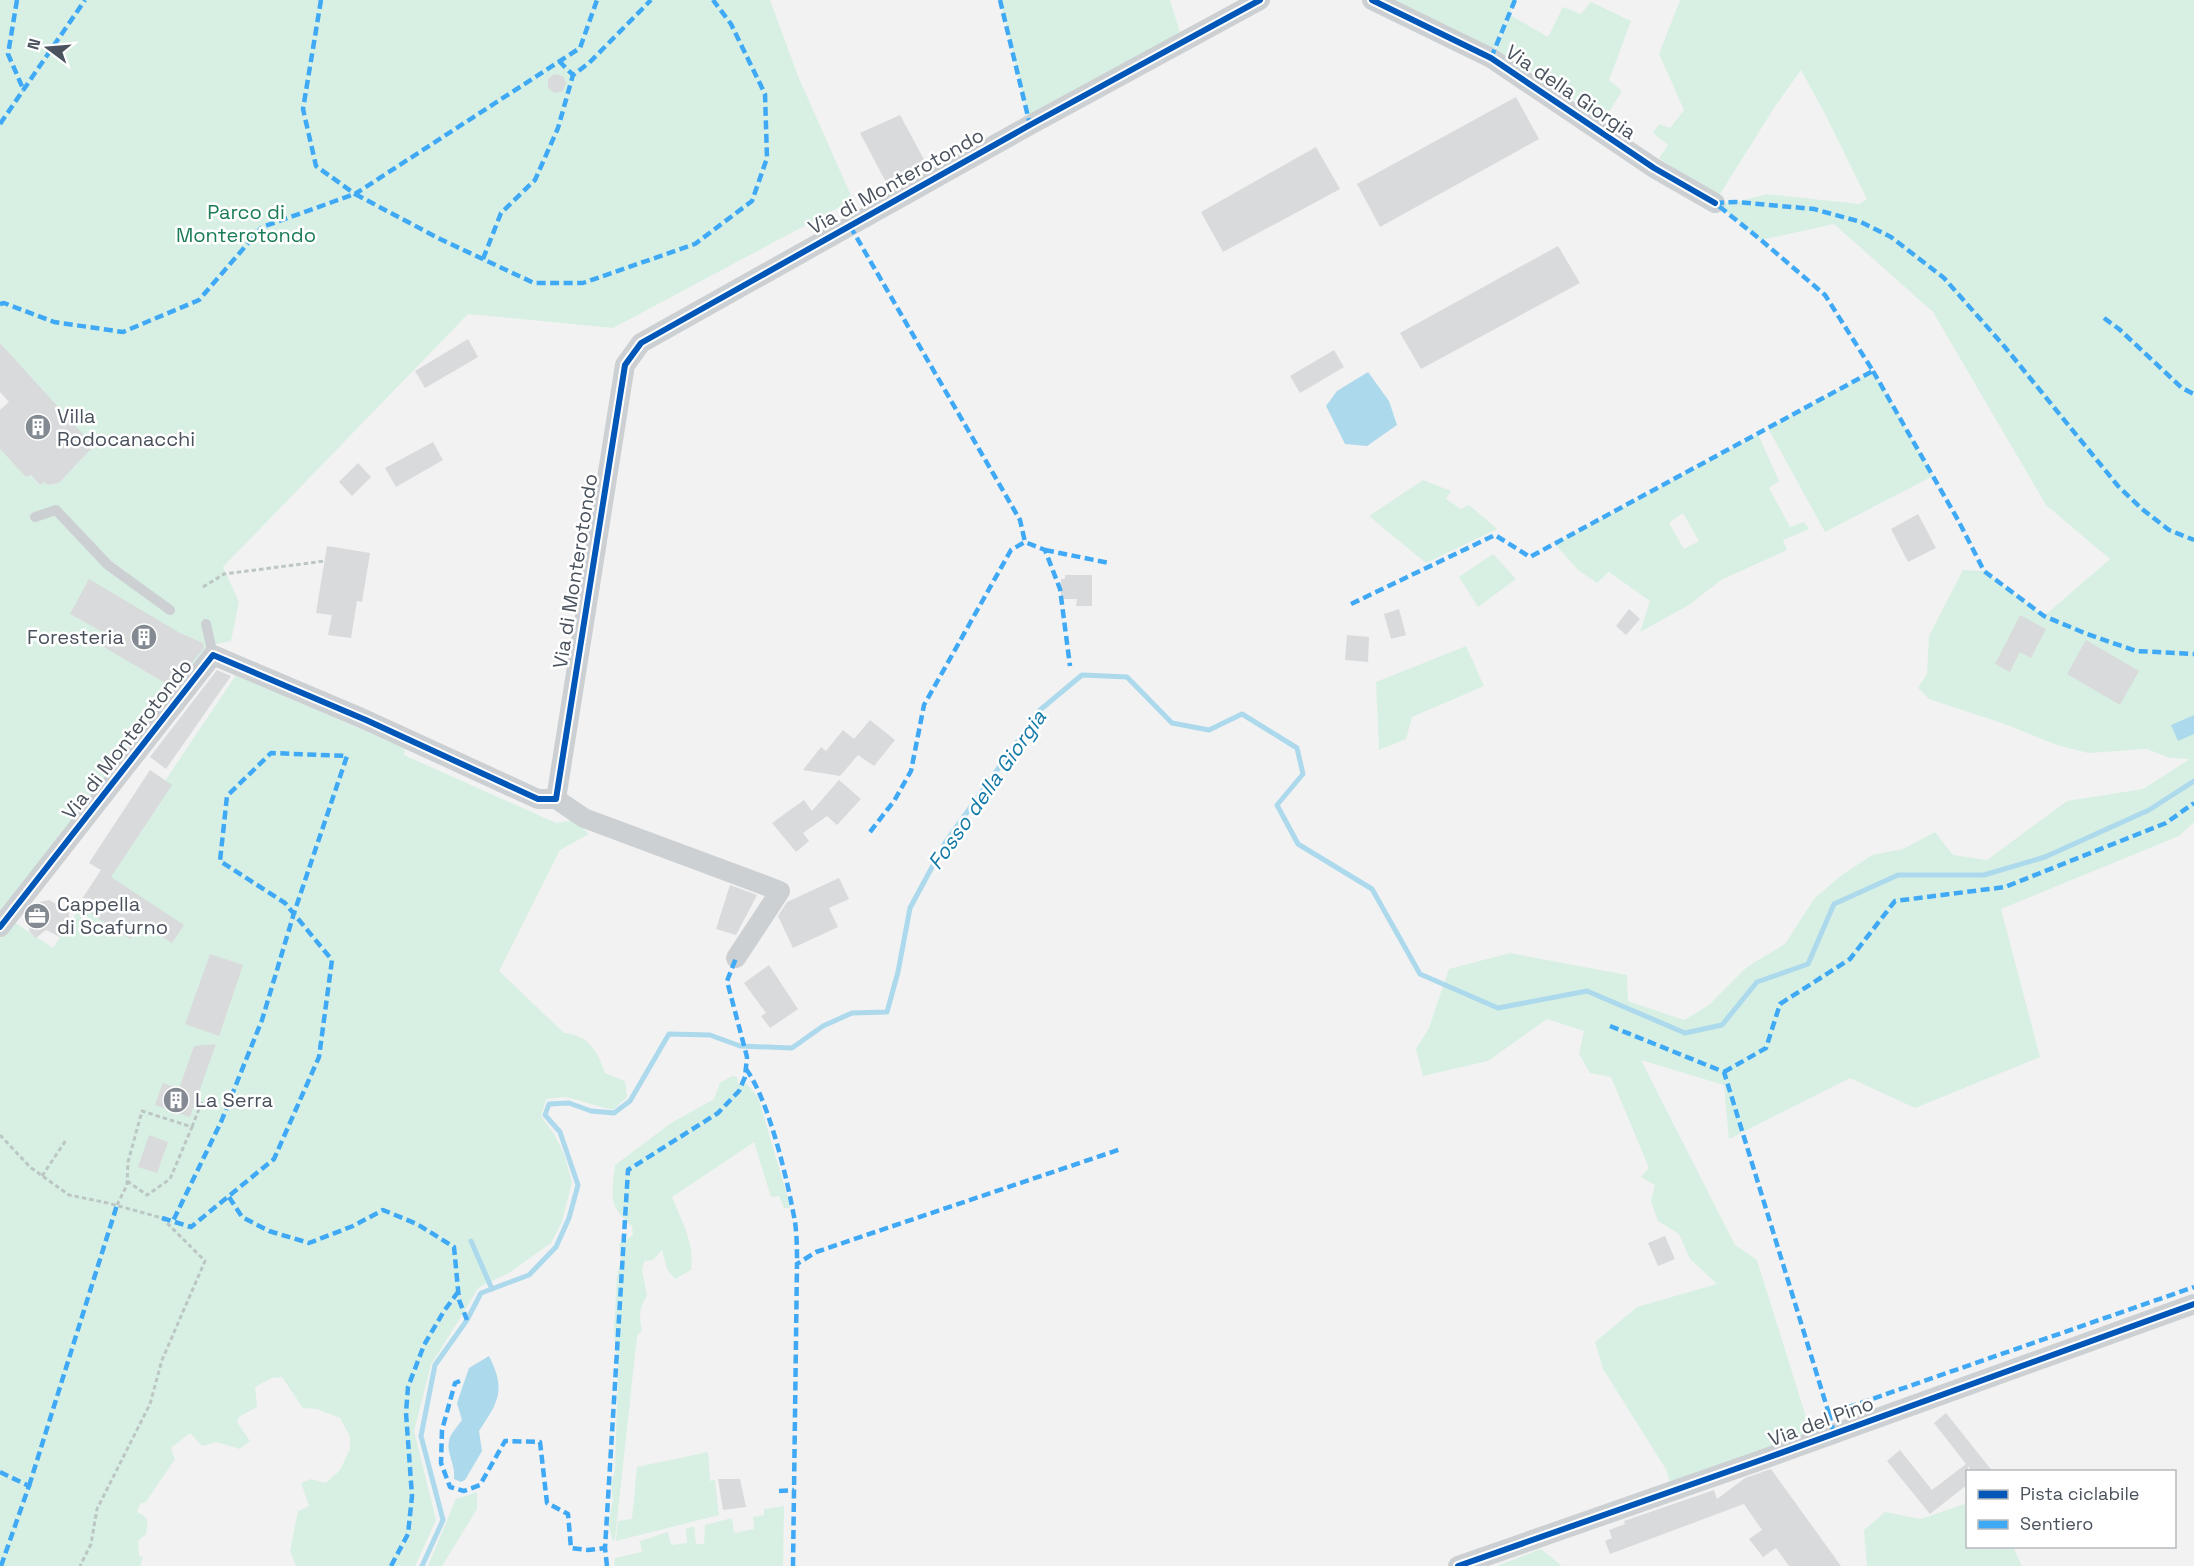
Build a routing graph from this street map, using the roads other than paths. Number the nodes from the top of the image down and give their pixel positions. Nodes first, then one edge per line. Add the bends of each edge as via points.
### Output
1 (1260, 0) edge
2 (1372, 0) edge
3 (1715, 203) dead end
4 (35, 517) dead end
5 (170, 610) dead end
6 (206, 624) dead end
7 (213, 655) junction
8 (555, 799) junction
9 (0, 927) edge
10 (736, 958) dead end
11 (2194, 1304) edge
12 (1458, 1566) edge

1 - 8 street, Via di Monterotondo via 641,343 625,365
2 - 3 street, Via della Giorgia via 1491,58 1654,168
4 - 5 lane via 56,510 108,565
6 - 7 lane
7 - 8 street, Via di Monterotondo via 538,800
7 - 9 street, Via di Monterotondo
8 - 10 street, Via di Monterotondo via 584,818 780,891
11 - 12 street, Via del Pino

